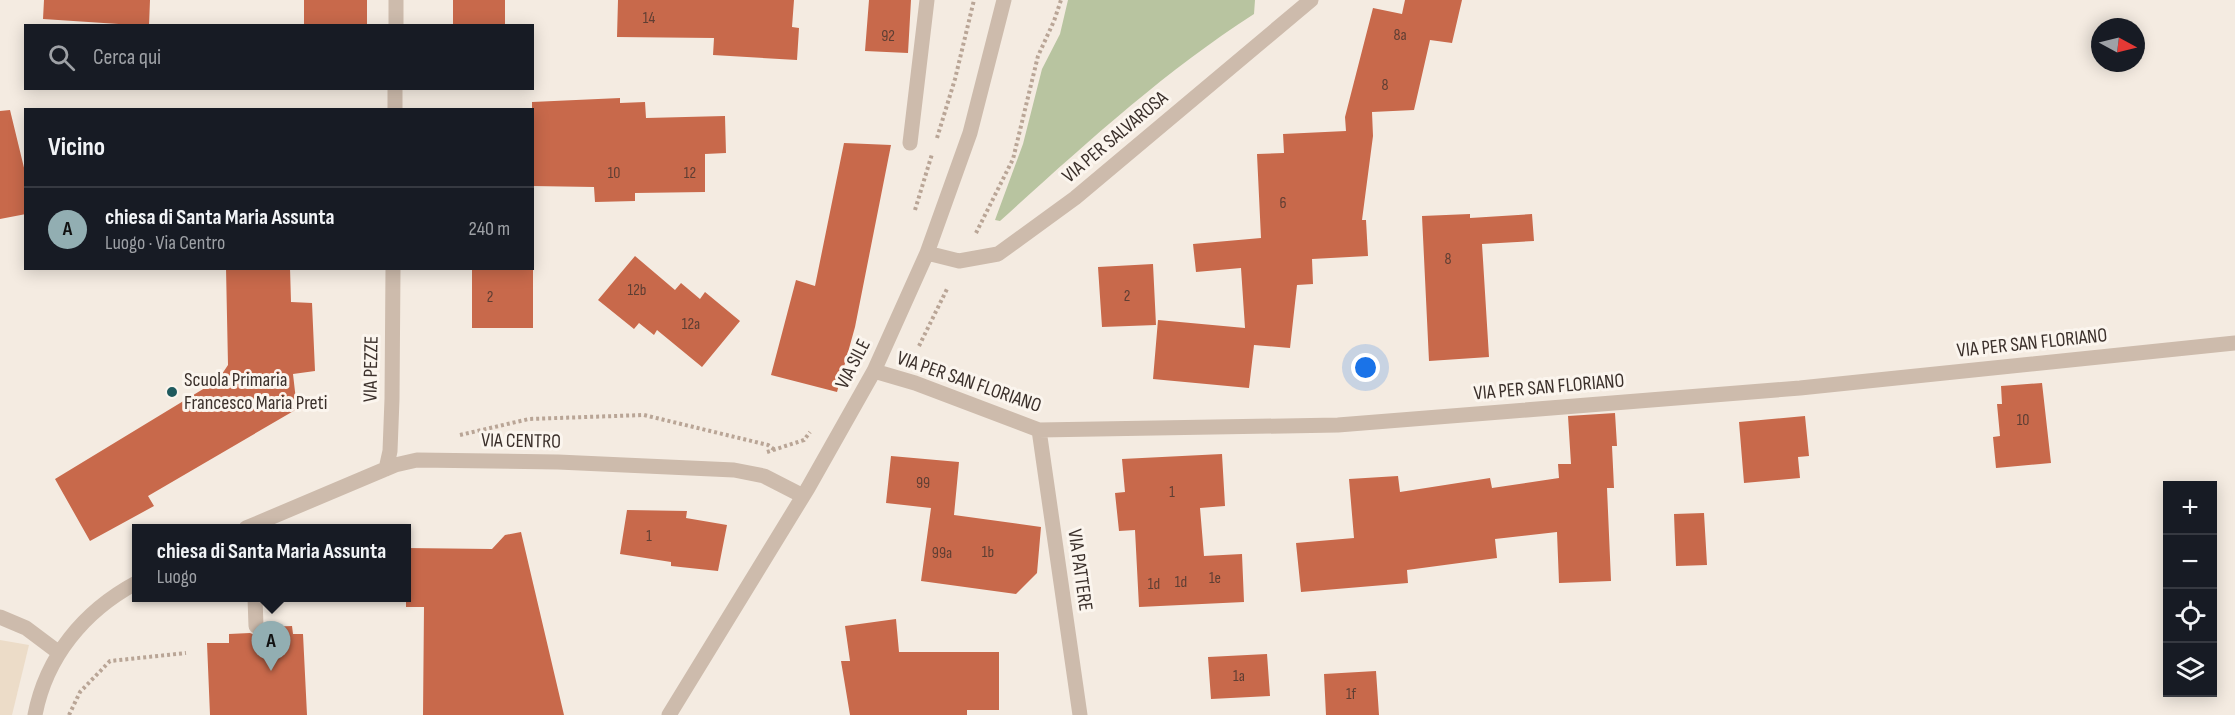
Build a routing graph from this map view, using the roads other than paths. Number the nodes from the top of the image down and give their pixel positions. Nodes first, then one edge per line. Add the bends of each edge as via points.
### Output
1 (396, 0) edge
2 (927, 0) edge
3 (1004, 0) edge
4 (1311, 0) edge
5 (396, 24) edge
6 (395, 90) edge
7 (395, 108) edge
8 (909, 142) dead end
9 (927, 253) junction
10 (393, 270) edge
11 (2235, 343) edge
12 (874, 371) junction
13 (1039, 430) junction
14 (386, 469) junction
15 (803, 496) junction
16 (255, 524) edge
17 (132, 585) edge
18 (255, 602) edge
19 (0, 617) edge
20 (256, 626) dead end
21 (58, 652) junction
22 (1085, 713) edge
23 (35, 715) edge
24 (669, 715) edge

1 - 5 street
2 - 8 street
3 - 9 street, VIA SILE via 970,133
4 - 9 street, VIA PER SALVAROSA via 1075,198 998,254 959,261
6 - 7 street
9 - 12 street, VIA SILE
10 - 14 street, VIA PEZZE via 392,399
11 - 13 street, VIA PER SAN FLORIANO via 1800,388 1338,425
12 - 13 street, VIA PER SAN FLORIANO
12 - 15 street, VIA SILE
13 - 22 street, VIA PATTERE
14 - 15 street, VIA CENTRO via 417,460 734,470 764,476
14 - 16 street, VIA CENTRO
15 - 24 street, VIA SILE
17 - 21 street via 96,610
18 - 20 street
19 - 21 street via 26,628
21 - 23 street

